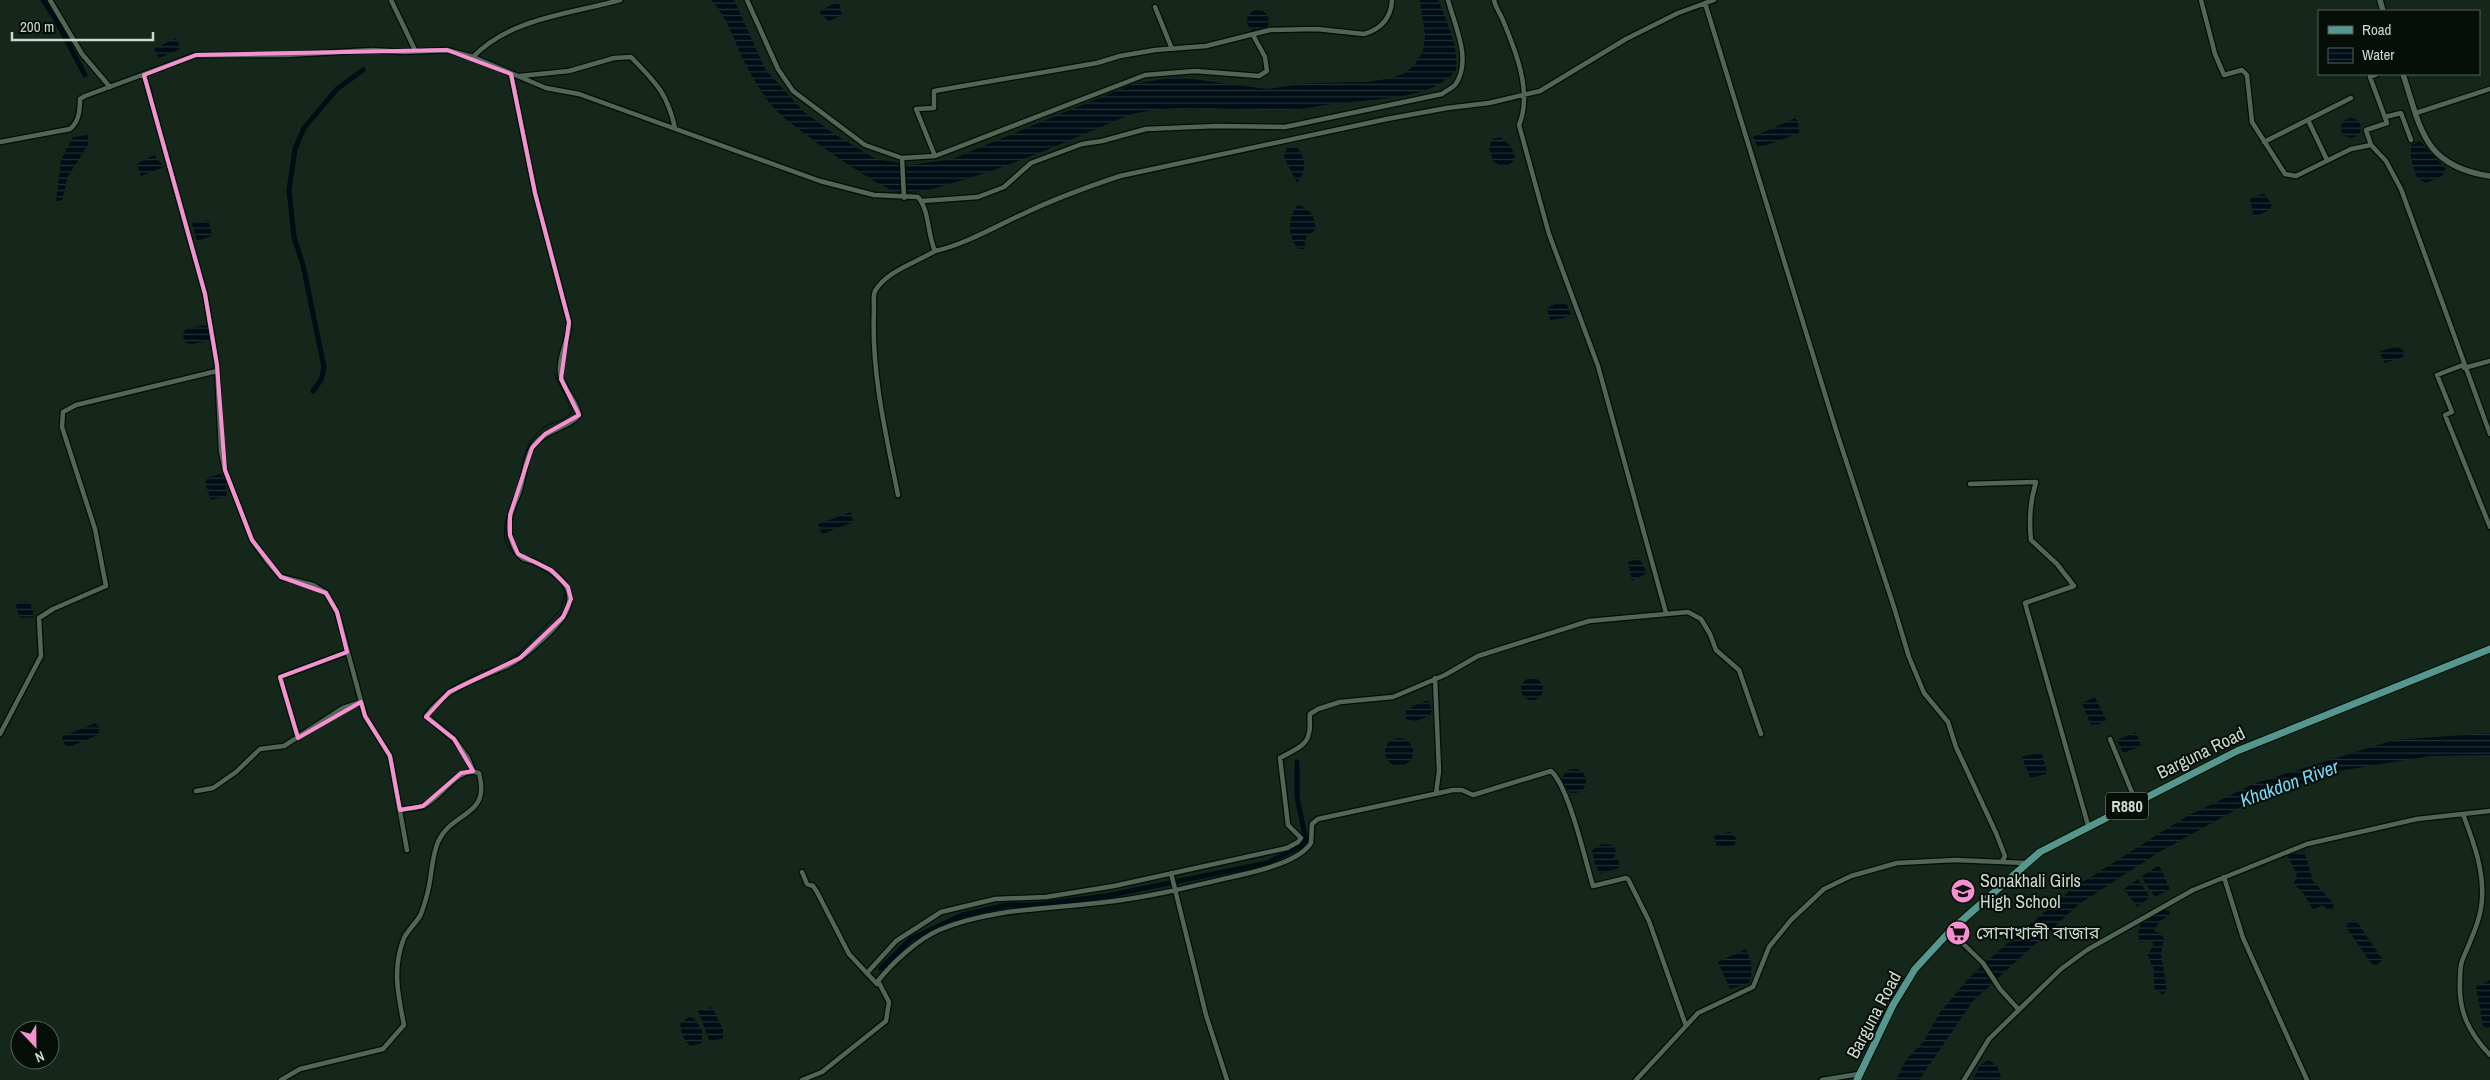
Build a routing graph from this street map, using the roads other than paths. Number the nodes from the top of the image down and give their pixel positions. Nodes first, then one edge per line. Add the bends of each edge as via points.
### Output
1 (50, 0) edge
2 (391, 0) edge
3 (620, 0) edge
4 (747, 0) edge
5 (1392, 0) edge
6 (1448, 0) edge
7 (1494, 0) edge
8 (1714, 0) edge
9 (2201, 0) edge
10 (1705, 3) junction
11 (1155, 7) dead end
12 (1253, 35) junction
13 (1172, 49) junction
14 (415, 50) junction
15 (473, 57) junction
16 (511, 74) junction
17 (144, 75) junction
18 (2375, 75) edge
19 (2403, 75) edge
20 (517, 76) junction
21 (110, 87) junction
22 (2490, 89) edge
23 (1524, 95) junction
24 (2350, 98) dead end
25 (2416, 113) junction
26 (2385, 117) junction
27 (2308, 120) junction
28 (675, 128) junction
29 (2411, 140) dead end
30 (0, 142) edge
31 (2264, 142) junction
32 (2371, 145) junction
33 (935, 156) junction
34 (902, 158) junction
35 (2327, 160) junction
36 (2490, 176) edge
37 (904, 198) junction
38 (922, 201) junction
39 (934, 251) junction
40 (2490, 362) edge
41 (2464, 366) junction
42 (217, 371) junction
43 (2490, 434) edge
44 (1970, 484) dead end
45 (898, 495) dead end
46 (2490, 527) edge
47 (1666, 613) junction
48 (2490, 649) edge
49 (347, 652) junction
50 (1436, 678) junction
51 (361, 702) junction
52 (0, 734) edge
53 (1761, 734) dead end
54 (298, 738) junction
55 (2110, 739) dead end
56 (473, 771) junction
57 (196, 791) dead end
58 (1436, 794) junction
59 (2136, 802) junction
60 (400, 810) junction
61 (2490, 811) edge
62 (2463, 814) junction
63 (2088, 826) junction
64 (407, 850) dead end
65 (2002, 862) junction
66 (2025, 863) junction
67 (802, 872) dead end
68 (1171, 874) junction
69 (2224, 877) junction
70 (1175, 889) junction
71 (1950, 931) junction
72 (867, 973) junction
73 (878, 985) junction
74 (2019, 1010) junction
75 (1686, 1026) junction
76 (2490, 1055) edge
77 (1858, 1077) edge
78 (280, 1080) edge
79 (802, 1080) edge
80 (1227, 1080) edge
81 (1636, 1080) edge
82 (1822, 1080) edge
83 (1964, 1080) edge
84 (2307, 1080) edge

1 - 21 street via 82,54
2 - 14 street
3 - 15 street via 529,23 486,44
4 - 34 street via 778,70 793,91 864,145
5 - 12 street via 1391,12 1385,22 1364,34 1348,30 1288,28
6 - 38 street via 1458,32 1461,74 1455,85 1442,94 1285,127 1146,129 1082,144 1031,163 1013,181 978,197
7 - 23 street via 1514,52
8 - 10 street
9 - 31 street via 2224,75 2242,70 2247,75 2252,122
10 - 23 street via 1626,39 1558,82
10 - 65 street via 1909,657 1924,693 1948,722 1956,747 1996,833 2004,856
11 - 13 street
12 - 13 street via 1206,46
12 - 33 street via 1268,64 1267,71 1259,76 1195,71 1145,75
13 - 33 street via 934,91 934,108 916,109
14 - 15 street via 448,50
14 - 17 street via 196,54
15 - 16 street
16 - 20 street
16 - 56 street via 535,193 569,322 570,330 559,370 565,390 579,414 545,434 532,448 510,515 510,535 518,554 551,570 568,588 571,598 563,617 520,658 449,692 426,716 454,740 468,758
17 - 21 street
17 - 42 street via 205,294
18 - 26 street via 2370,77
19 - 25 street
20 - 28 street
20 - 28 street via 569,72 614,58 631,57 652,77 668,102
21 - 30 street via 80,99 78,116 70,129
22 - 25 street
23 - 39 street via 1387,119 1120,176
23 - 47 street via 1519,125 1532,179 1598,366
24 - 27 street
25 - 36 street via 2434,153 2457,167
26 - 29 street via 2401,113
26 - 32 street via 2387,123 2366,130
27 - 31 street
27 - 35 street
28 - 37 street via 820,181 874,195
31 - 35 street via 2285,174 2296,176
32 - 35 street via 2351,149
32 - 41 street via 2386,161 2400,189
33 - 34 street
34 - 37 street
37 - 38 street via 918,197
38 - 39 street
39 - 45 street via 887,277 874,293 873,330 881,404
40 - 41 street
41 - 43 street
41 - 46 street via 2438,374 2452,412 2445,415
42 - 49 street via 225,470 252,540 282,577 313,585 326,593 337,612
42 - 52 street via 76,405 63,412 62,427 94,529 106,586 39,618 41,656
44 - 63 street via 2036,482 2032,494 2031,540 2057,564 2074,586 2025,603
47 - 50 street via 1589,620 1478,656
47 - 53 street via 1688,612 1701,619 1716,650 1739,670
48 - 59 main road, Barguna Road / R880 via 2237,751
49 - 51 street
49 - 54 street via 280,677
50 - 58 street via 1439,771
50 - 68 street via 1393,697 1340,702 1318,708 1310,714 1310,732 1306,742 1280,758 1288,824 1300,834 1298,842 1287,848
51 - 54 street via 343,708
51 - 60 street via 365,716 390,756
54 - 57 street via 284,746 260,749 214,788
55 - 59 street
56 - 60 street via 461,773 423,806
56 - 78 street via 479,773 481,798 438,842 421,914 405,937 398,960 396,988 404,1025 383,1049 300,1068
58 - 70 street via 1318,819 1312,824 1311,843 1303,853 1262,870
58 - 75 street via 1462,790 1473,795 1551,771 1565,797 1593,886 1628,879 1649,920
59 - 63 main road, Barguna Road / R880
60 - 64 street
61 - 62 street
62 - 69 street via 2417,819 2306,844
62 - 76 street via 2482,876 2482,900 2479,918 2461,963 2461,1008 2472,1033
63 - 66 main road, Barguna Road / R880 via 2047,847
65 - 66 street
65 - 75 street via 1897,863 1851,876 1824,889 1768,947 1753,987 1698,1013
66 - 71 main road, Barguna Road / R880
67 - 72 street via 807,884 817,892 849,954
68 - 70 street
68 - 72 street via 1058,895 984,901 941,912 896,941
69 - 74 street via 2193,890 2087,950 2061,969
69 - 84 street via 2244,938
70 - 73 street via 1107,902 1005,913 954,925 921,941 881,978
70 - 80 street via 1206,1015
71 - 74 street via 1983,963
71 - 77 main road, Barguna Road / R880 via 1915,970 1893,1005
72 - 73 street
73 - 79 street via 889,1002 886,1021 822,1072
74 - 83 street via 1985,1044
75 - 81 street
77 - 82 street

